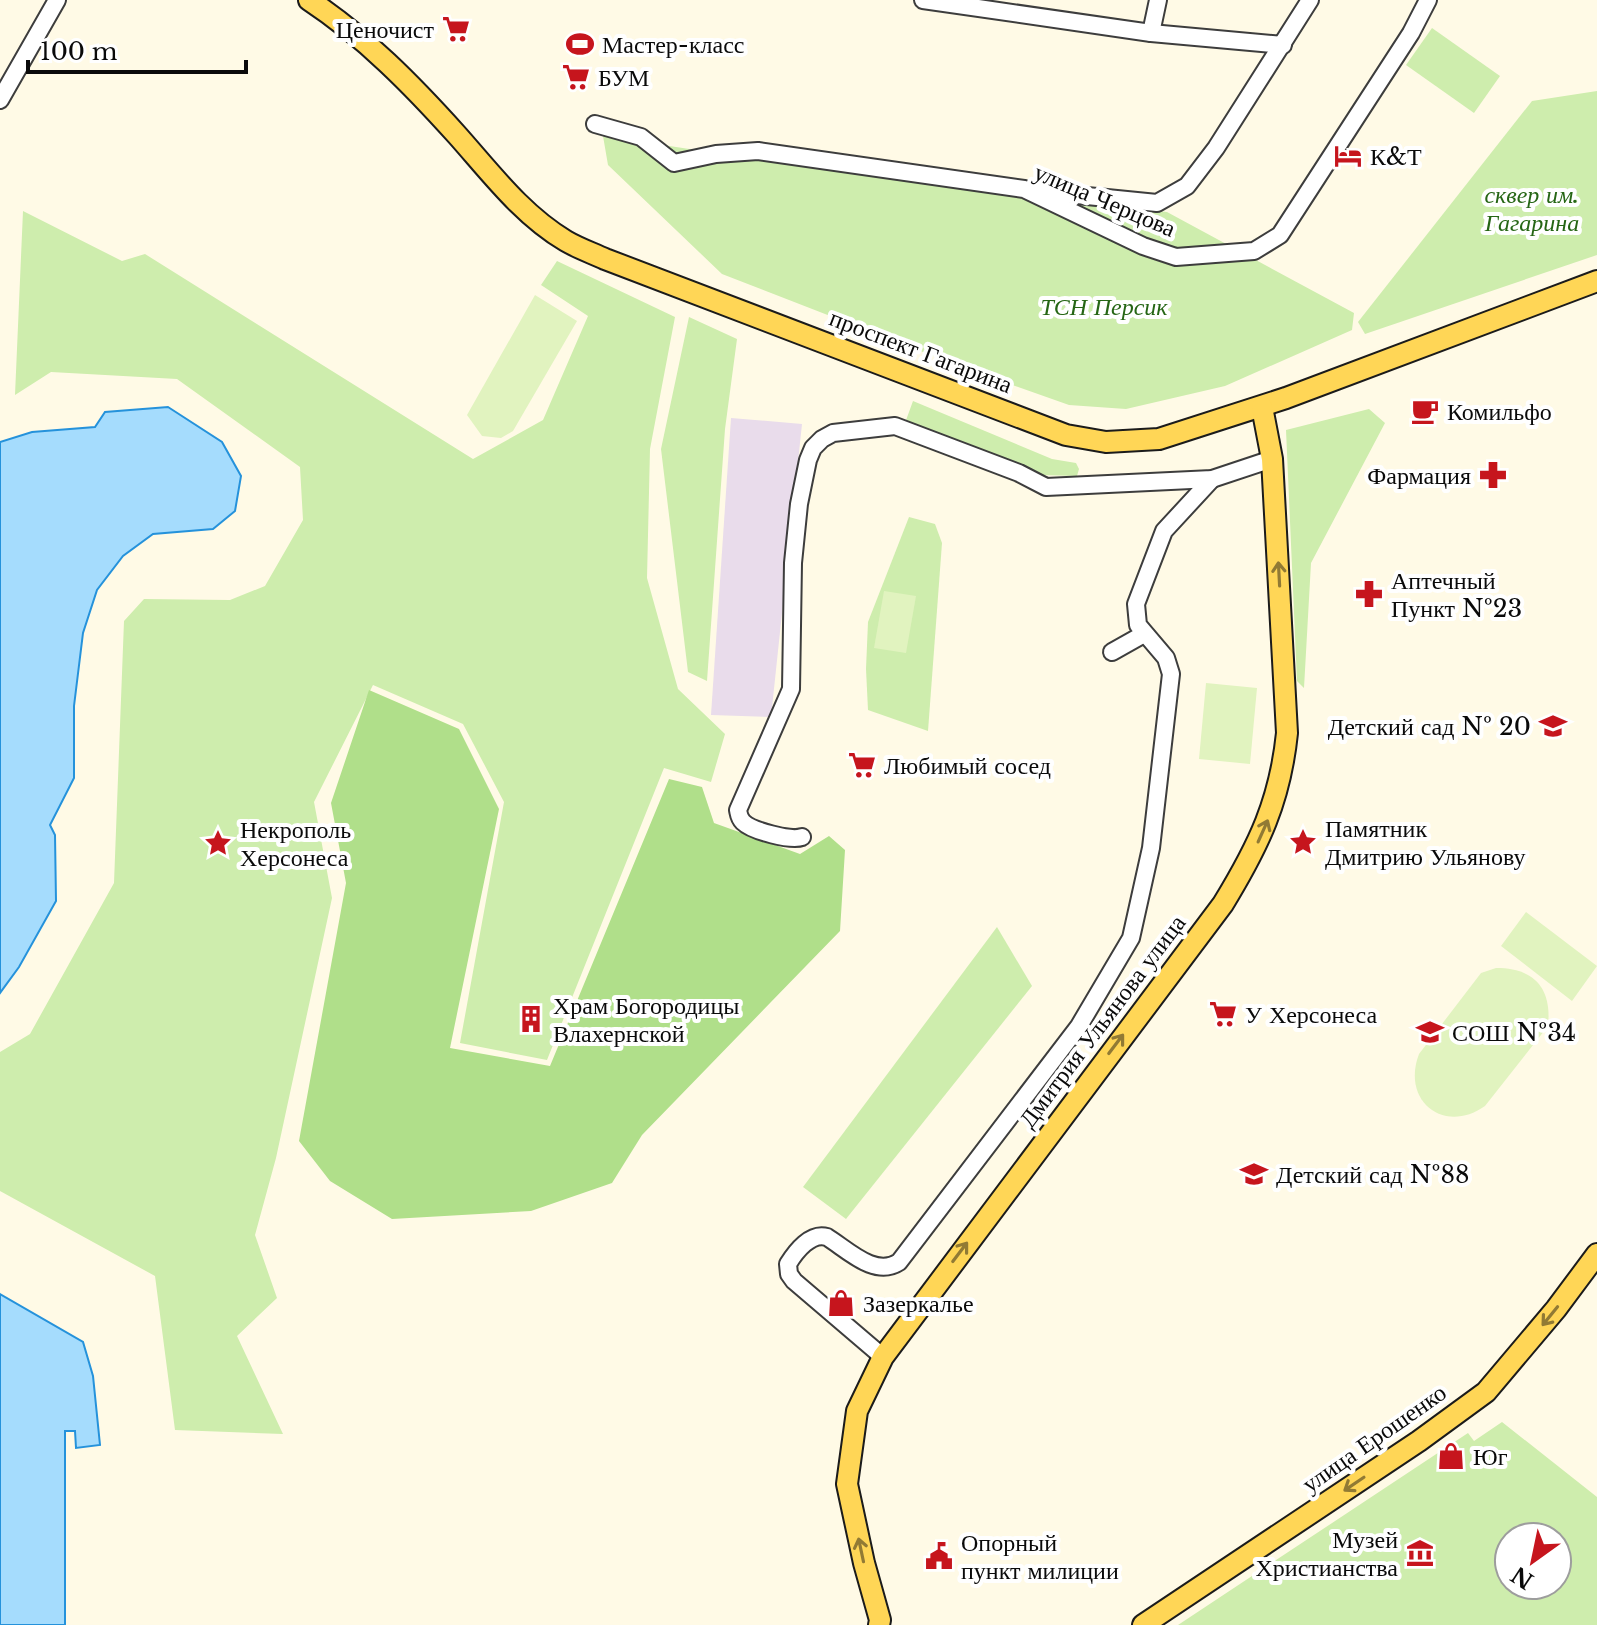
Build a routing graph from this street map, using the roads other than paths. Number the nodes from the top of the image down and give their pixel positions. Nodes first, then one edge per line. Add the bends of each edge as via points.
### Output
1 (57, 0) edge
2 (309, 0) edge
3 (923, 0) edge
4 (1158, 0) edge
5 (1310, 0) edge
6 (1428, 0) edge
7 (1151, 33) junction
8 (1283, 45) junction
9 (0, 100) edge
10 (595, 124) dead end
11 (1024, 189) junction
12 (1597, 281) edge
13 (1262, 407) junction
14 (1272, 459) junction
15 (1212, 479) junction
16 (1144, 634) junction
17 (1112, 652) dead end
18 (802, 837) dead end
19 (1597, 1254) edge
20 (883, 1357) junction
21 (879, 1625) edge
22 (1143, 1625) edge

1 - 9 street
2 - 13 main road, проспект Гагарина via 372,48 521,206 565,240 605,259 1066,435 1106,442 1159,439
3 - 7 street
4 - 7 street
5 - 8 street
6 - 11 street, улица Черцова via 1280,235 1254,251 1176,257
7 - 8 street
8 - 11 street via 1187,186 1157,203
10 - 11 street, улица Черцова via 641,137 674,163 758,151
12 - 13 main road, проспект Гагарина
13 - 14 main road, Дмитрия Ульянова улица
14 - 15 street
20 -> 14 main road, Дмитрия Ульянова улица via 1223,904 1274,804 1287,733
15 - 16 street via 1164,531 1136,604
15 - 18 street via 1046,487 895,426 822,439 808,460 799,504 791,689 739,814 746,825 788,839
16 - 17 street
16 - 20 street via 1161,651 1171,674 1151,848 1131,938 1079,1026 899,1262 873,1267 820,1235 788,1264 791,1278
19 -> 22 main road, улица Ерошенко via 1486,1392
21 -> 20 main road, Дмитрия Ульянова улица via 847,1484 857,1411

